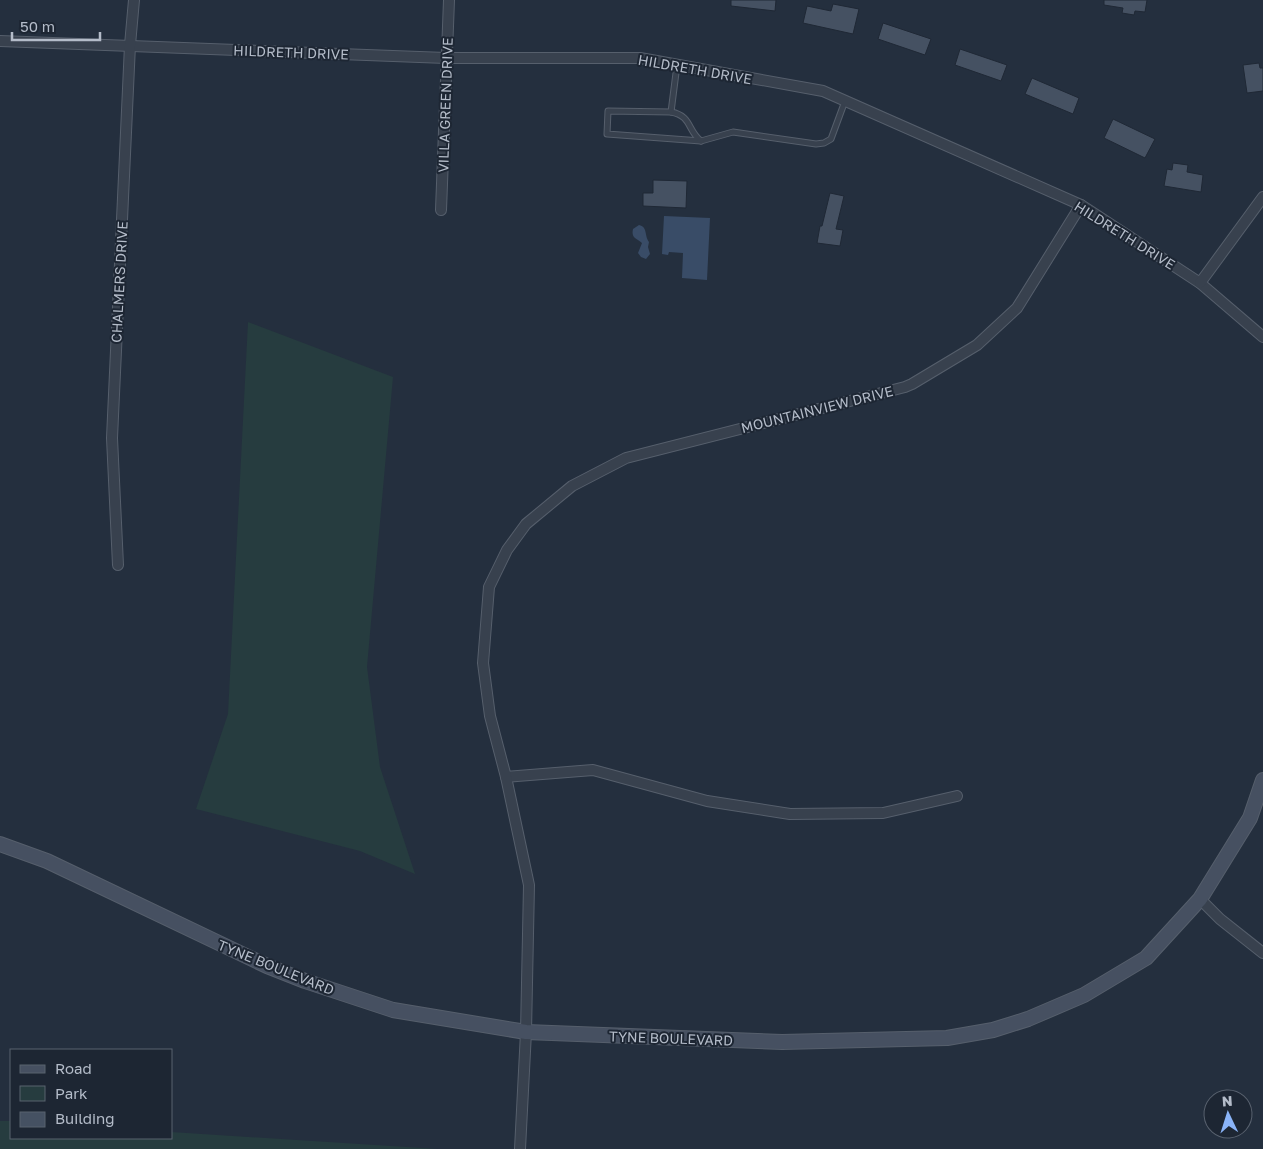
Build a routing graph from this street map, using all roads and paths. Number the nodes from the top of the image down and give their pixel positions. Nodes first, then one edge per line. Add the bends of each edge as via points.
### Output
1 (134, 0) edge
2 (449, 0) edge
3 (0, 41) edge
4 (130, 46) junction
5 (446, 58) junction
6 (677, 65) junction
7 (845, 101) junction
8 (671, 112) junction
9 (701, 141) junction
10 (1263, 197) edge
11 (1081, 205) junction
12 (441, 210) dead end
13 (1200, 282) junction
14 (1263, 336) edge
15 (118, 565) dead end
16 (506, 777) junction
17 (1263, 780) edge
18 (957, 796) dead end
19 (0, 844) edge
20 (1200, 899) junction
21 (1263, 953) edge
22 (526, 1032) junction
23 (520, 1149) edge

1 - 4 street, CHALMERS DRIVE
2 - 5 street, VILLA GREEN DRIVE
3 - 4 street, HILDRETH DRIVE
4 - 5 street, HILDRETH DRIVE
4 - 15 street, CHALMERS DRIVE via 112,438
5 - 6 street, HILDRETH DRIVE via 640,58
5 - 12 street, VILLA GREEN DRIVE
6 - 7 street, HILDRETH DRIVE via 823,91
6 - 8 lane
7 - 9 lane via 831,139 824,143 733,132
7 - 11 street, HILDRETH DRIVE
8 - 9 lane via 680,114
8 - 9 lane via 608,111 606,134
10 - 13 street
11 - 13 street, HILDRETH DRIVE
11 - 16 street, MOUNTAINVIEW DRIVE via 1017,308 977,345 932,373 905,387 626,458 572,486 526,524 507,550 489,587 483,663 490,716
13 - 14 street, HILDRETH DRIVE
16 - 18 street via 594,770 707,801 790,814 883,813
16 - 22 street via 528,885
17 - 20 street, TYNE BOULEVARD via 1250,818
19 - 22 street, TYNE BOULEVARD via 47,861 213,942 305,981 394,1010
20 - 21 street
20 - 22 street, TYNE BOULEVARD via 1146,958 1084,995 993,1030 947,1038 855,1042
22 - 23 street

